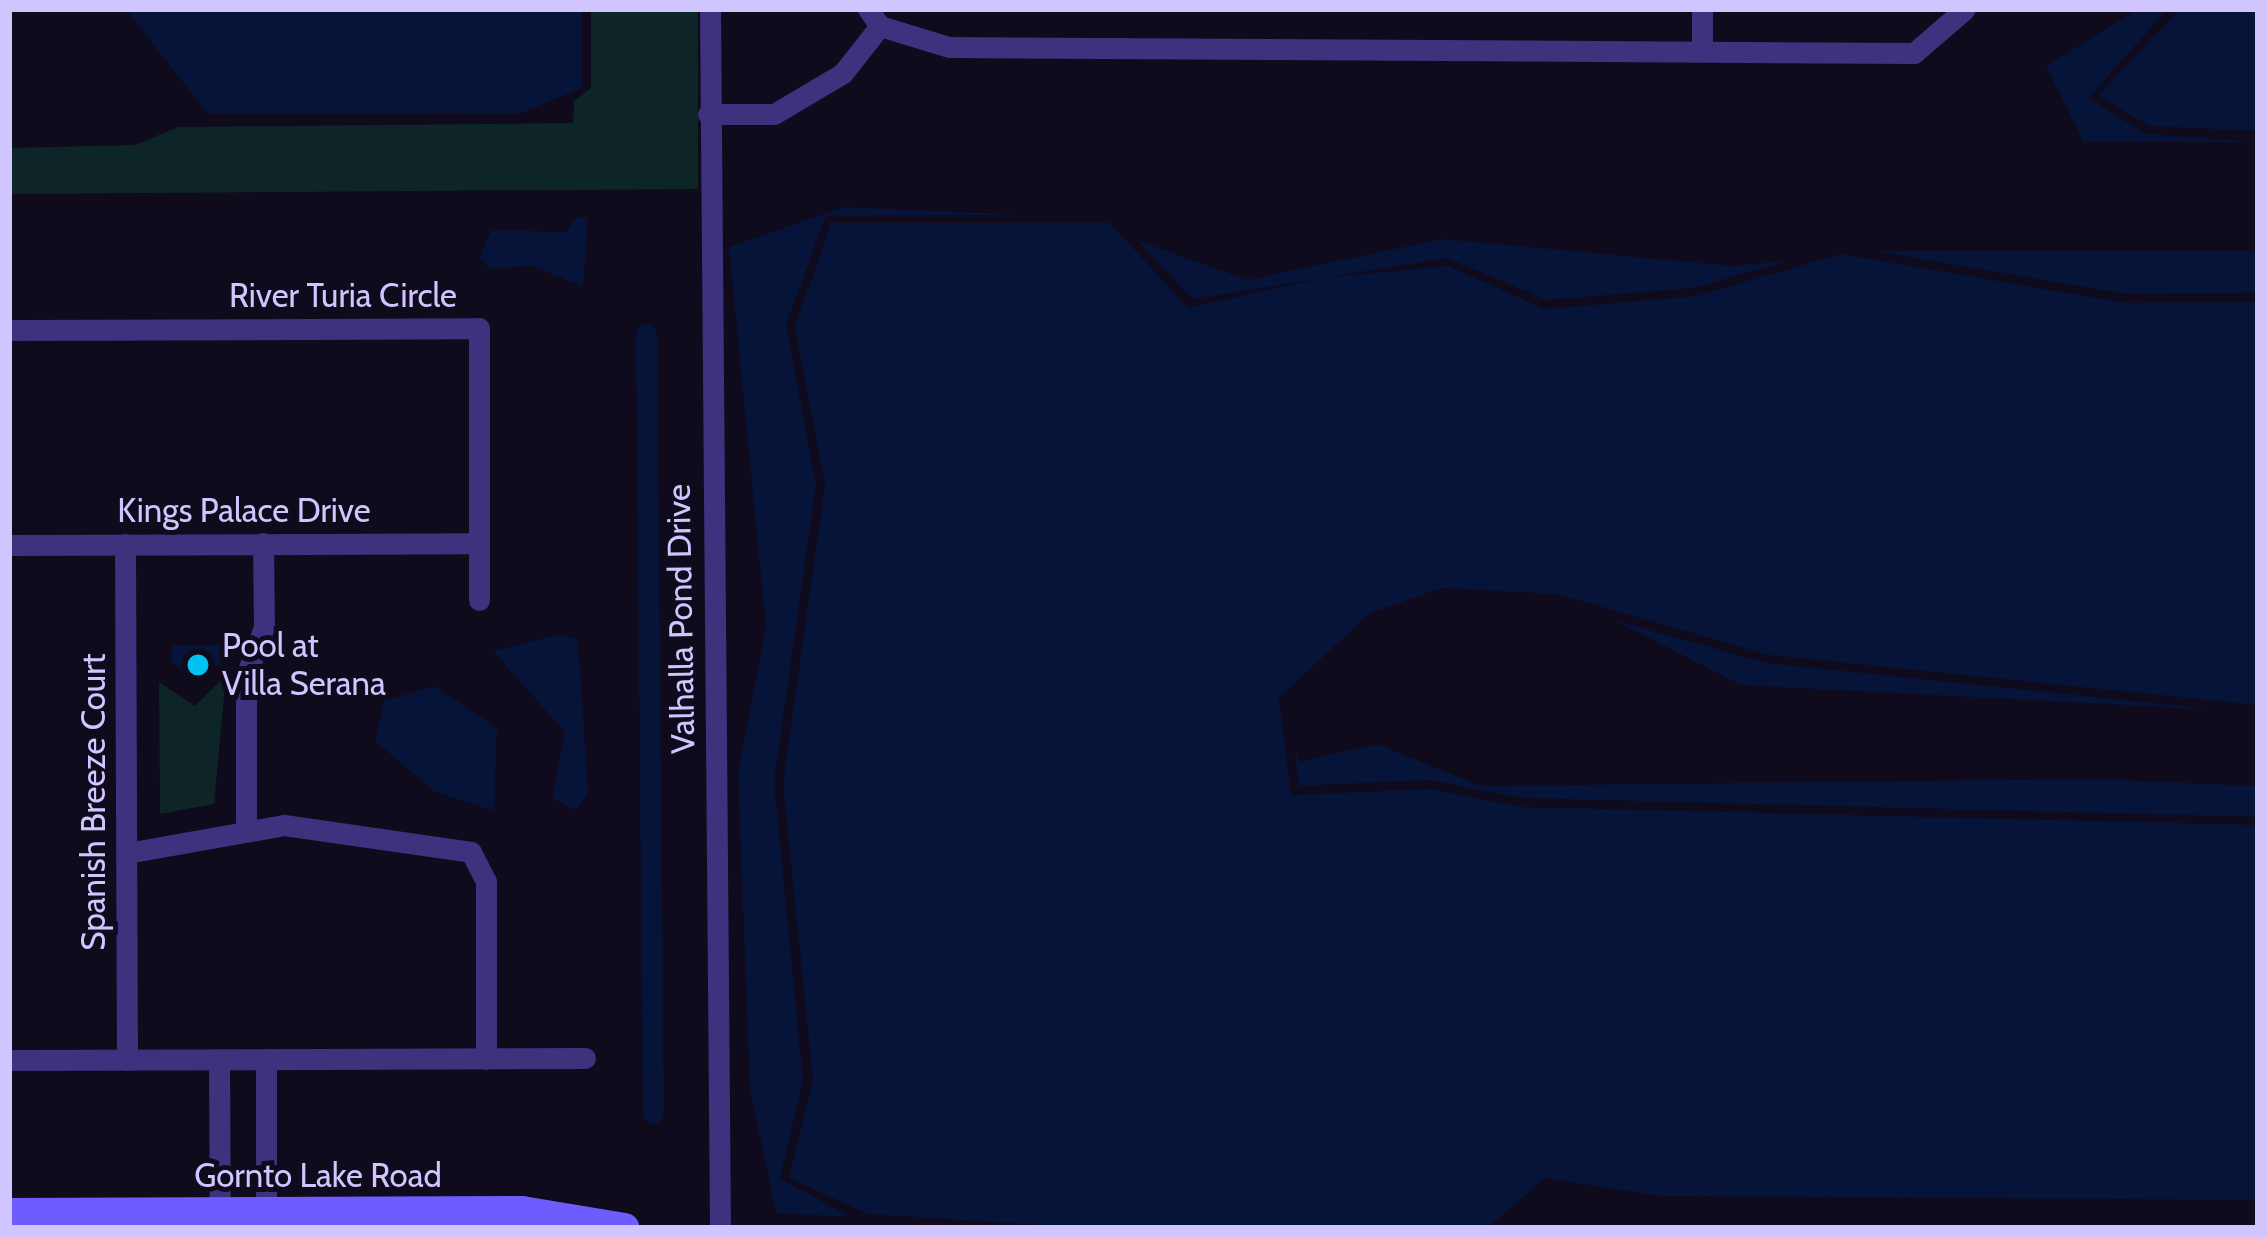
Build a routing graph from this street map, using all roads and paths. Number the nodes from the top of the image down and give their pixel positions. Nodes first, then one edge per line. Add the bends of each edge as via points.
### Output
1 (710, 9) edge
2 (1702, 9) edge
3 (1965, 9) edge
4 (874, 17) edge
5 (1702, 50) junction
6 (709, 114) junction
7 (9, 330) edge
8 (263, 543) junction
9 (479, 543) junction
10 (125, 544) junction
11 (9, 545) edge
12 (479, 599) dead end
13 (246, 830) junction
14 (128, 853) junction
15 (585, 1058) dead end
16 (266, 1059) junction
17 (486, 1059) junction
18 (9, 1060) edge
19 (128, 1060) junction
20 (219, 1060) junction
21 (9, 1213) edge
22 (220, 1220) edge
23 (266, 1220) edge
24 (625, 1228) edge
25 (720, 1228) edge

1 - 6 street, Valhalla Pond Drive
2 - 5 street
3 - 5 street via 1914,53
4 - 5 street via 949,47
4 - 6 street via 843,73 774,114
6 - 25 street, Valhalla Pond Drive
7 - 9 street, River Turia Circle via 479,328
8 - 9 street, Kings Palace Drive
8 - 10 street, Kings Palace Drive
8 - 13 street via 264,627 246,676
9 - 12 street, River Turia Circle
10 - 11 street, Kings Palace Drive
10 - 14 street, Spanish Breeze Court
13 - 14 street
13 - 17 street via 323,825 471,852 486,881
14 - 19 street, Spanish Breeze Court
15 - 17 street
16 - 17 street
16 - 20 street
16 - 23 street
18 - 19 street
19 - 20 street
20 - 22 street
21 - 22 street, Gornto Lake Road
22 - 23 street, Gornto Lake Road
23 - 24 street, Gornto Lake Road via 522,1211

